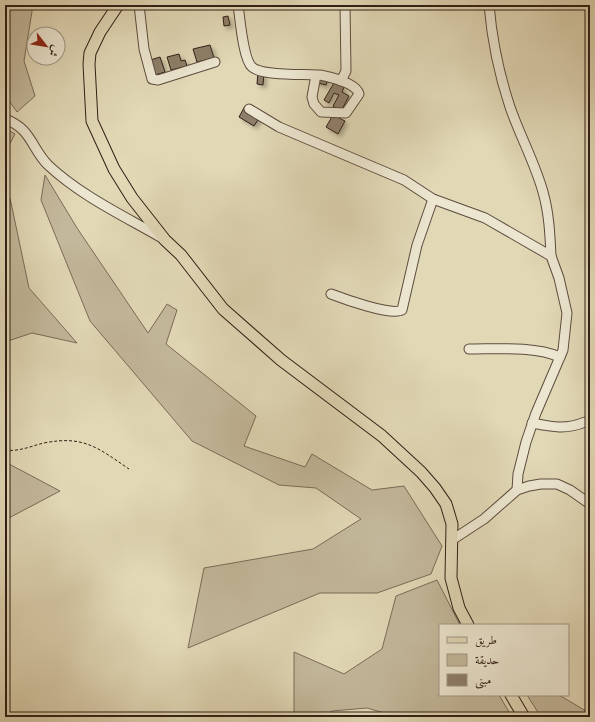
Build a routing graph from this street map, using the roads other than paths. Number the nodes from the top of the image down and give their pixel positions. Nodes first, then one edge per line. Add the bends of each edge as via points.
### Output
1 (118, 5) edge
2 (139, 5) edge
3 (238, 5) edge
4 (345, 5) edge
5 (489, 5) edge
6 (215, 62) dead end
7 (316, 75) junction
8 (341, 81) junction
9 (249, 109) dead end
10 (5, 119) edge
11 (433, 199) junction
12 (165, 240) junction
13 (551, 256) junction
14 (331, 294) dead end
15 (469, 349) dead end
16 (560, 358) junction
17 (585, 422) dead end
18 (532, 424) junction
19 (517, 490) junction
20 (590, 504) edge
21 (452, 540) junction
22 (467, 624) edge
23 (512, 696) edge
24 (524, 717) edge

1 - 12 main road via 90,53 92,121 128,193
2 - 6 street via 144,49 152,79 158,80
3 - 7 street via 247,59 252,68 263,72
4 - 8 street via 346,72
5 - 13 street via 504,89 544,198 550,231
7 - 8 street
7 - 8 street via 313,100 322,113 346,113 359,95 358,90
9 - 11 street via 278,127 404,180
10 - 12 street via 26,132 47,164 97,200
11 - 13 street via 485,218
11 - 14 street via 417,245 402,310 398,312 372,307
12 - 21 main road via 182,255 223,309 255,338 382,436 421,472 446,504 452,524
13 - 16 street via 567,313
15 - 16 street via 547,352
16 - 18 street
17 - 18 street via 563,429
18 - 19 street via 518,474
19 - 20 street via 541,484 557,484
19 - 21 street via 484,519
21 - 22 main road via 453,593
23 - 24 main road

